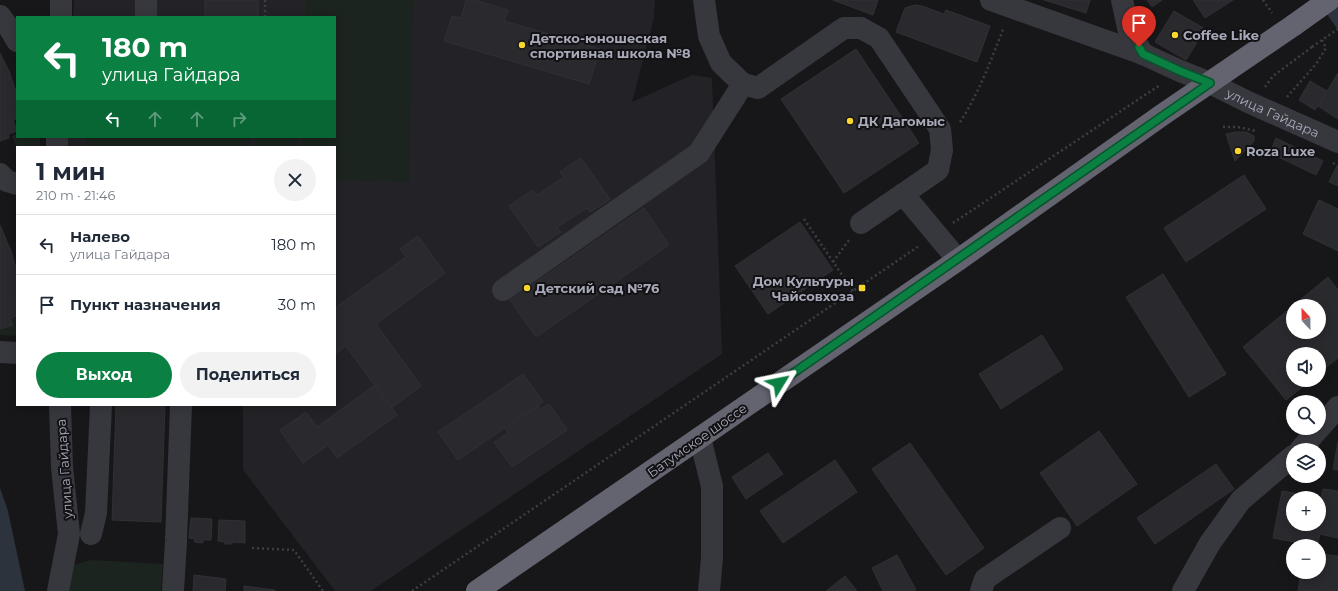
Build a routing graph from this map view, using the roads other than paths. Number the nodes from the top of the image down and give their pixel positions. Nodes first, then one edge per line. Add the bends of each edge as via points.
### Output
1 (61, 0) edge
2 (146, 0) edge
3 (704, 0) edge
4 (991, 0) edge
5 (1122, 0) edge
6 (1329, 0) edge
7 (0, 16) edge
8 (61, 16) edge
9 (146, 16) edge
10 (16, 39) edge
11 (1143, 54) junction
12 (1210, 83) junction
13 (744, 84) junction
14 (1338, 142) edge
15 (0, 174) edge
16 (16, 184) edge
17 (903, 194) junction
18 (861, 223) road end
19 (958, 260) junction
20 (503, 290) dead end
21 (0, 352) edge
22 (16, 353) edge
23 (60, 406) edge
24 (101, 406) edge
25 (182, 406) edge
26 (1338, 407) edge
27 (700, 438) junction
28 (1306, 443) edge
29 (1286, 462) edge
30 (1060, 528) dead end
31 (91, 534) dead end
32 (58, 591) edge
33 (173, 591) edge
34 (477, 591) edge
35 (709, 591) edge
36 (982, 591) edge
37 (1183, 591) edge

1 - 8 street
2 - 9 street
3 - 13 street via 710,36 721,64
4 - 11 street, улица Гайдара
5 - 11 street via 1129,32
6 - 12 highway, Батумское шоссе, bridge
7 - 10 street
11 - 12 street, улица Гайдара
12 - 14 street, улица Гайдара
12 - 19 highway, Батумское шоссе
13 - 17 street via 758,88 844,28 861,28 878,38 940,129 942,150 938,170
13 - 20 street via 699,153
15 - 16 street via 7,181
17 - 18 street
17 - 19 street
19 - 27 highway, Батумское шоссе
21 - 22 street
23 - 32 street, улица Гайдара via 62,467 69,534
24 - 31 street via 96,513
25 - 33 street
26 - 28 street
27 - 34 highway, Батумское шоссе
27 - 35 street via 712,486 712,558
29 - 37 street via 1241,500 1210,543
30 - 36 street via 985,579

